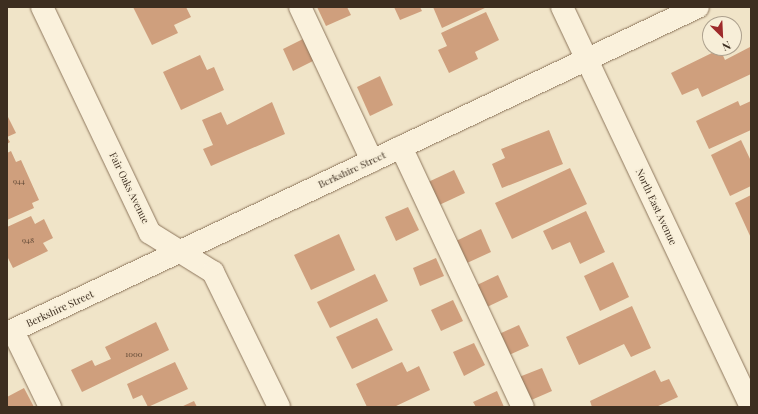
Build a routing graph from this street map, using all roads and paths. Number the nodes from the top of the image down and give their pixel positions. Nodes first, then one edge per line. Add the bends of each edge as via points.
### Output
1 (42, 7) edge
2 (300, 7) edge
3 (562, 7) edge
4 (698, 7) edge
5 (587, 60) junction
6 (401, 147) junction
7 (372, 161) junction
8 (182, 251) junction
9 (10, 332) edge
10 (50, 407) edge
11 (279, 407) edge
12 (523, 407) edge
13 (751, 407) edge

1 - 8 street, Fair Oaks Avenue via 150,233
2 - 7 street
3 - 5 street, North East Avenue
4 - 5 street, Berkshire Street
5 - 6 street, Berkshire Street
5 - 13 street, North East Avenue
6 - 7 street, Berkshire Street
6 - 12 street
7 - 8 street, Berkshire Street
8 - 9 street, Berkshire Street
8 - 11 street, Fair Oaks Avenue via 214,272
9 - 10 street

